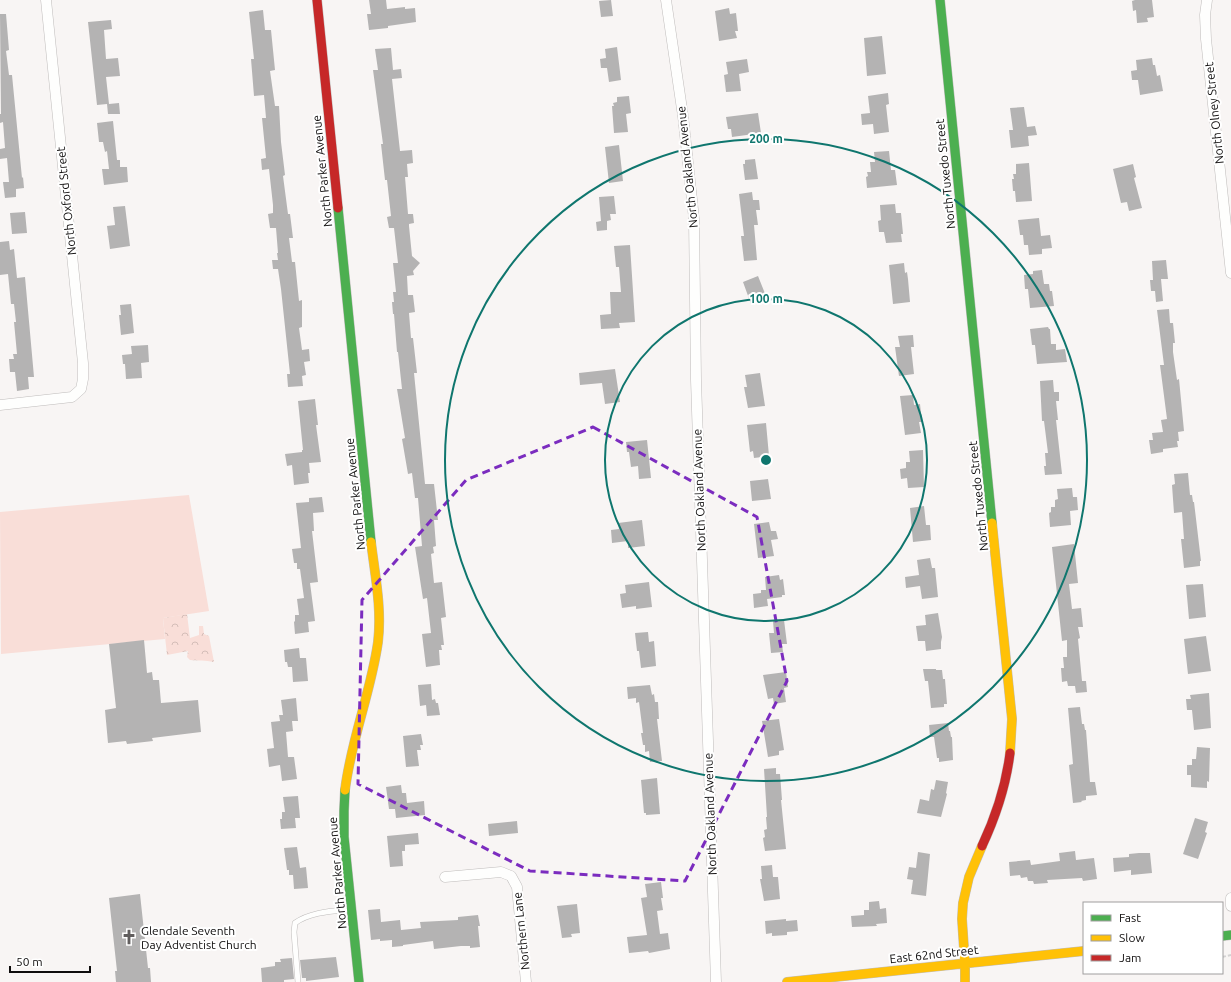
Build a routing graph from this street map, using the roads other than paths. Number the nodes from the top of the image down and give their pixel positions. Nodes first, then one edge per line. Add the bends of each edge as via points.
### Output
1 (46, 0) edge
2 (317, 0) edge
3 (666, 0) edge
4 (940, 0) edge
5 (1207, 0) edge
6 (1231, 273) edge
7 (0, 405) edge
8 (445, 878) dead end
9 (1231, 898) edge
10 (1231, 906) edge
11 (351, 909) junction
12 (1083, 951) edge
13 (966, 963) junction
14 (298, 982) edge
15 (359, 982) edge
16 (526, 982) edge
17 (716, 982) edge
18 (787, 982) edge
19 (964, 982) edge

1 - 7 street, North Oxford Street via 83,379 81,389 72,397
2 - 11 street, North Parker Avenue via 379,619 376,664 352,751 345,795 344,831
3 - 17 street, North Oakland Avenue via 683,116 694,219 696,388
4 - 13 street, North Tuxedo Street via 1012,719 1008,769 1001,798 967,883 963,901 962,922
5 - 6 street, North Olney Street via 1206,35
8 - 16 street, Northern Lane via 501,872 511,876 516,887
9 - 10 street
11 - 14 lane via 302,918 295,923
11 - 15 street, North Parker Avenue
12 - 13 street, East 62nd Street
13 - 18 street, East 62nd Street
13 - 19 street, North Tuxedo Street

